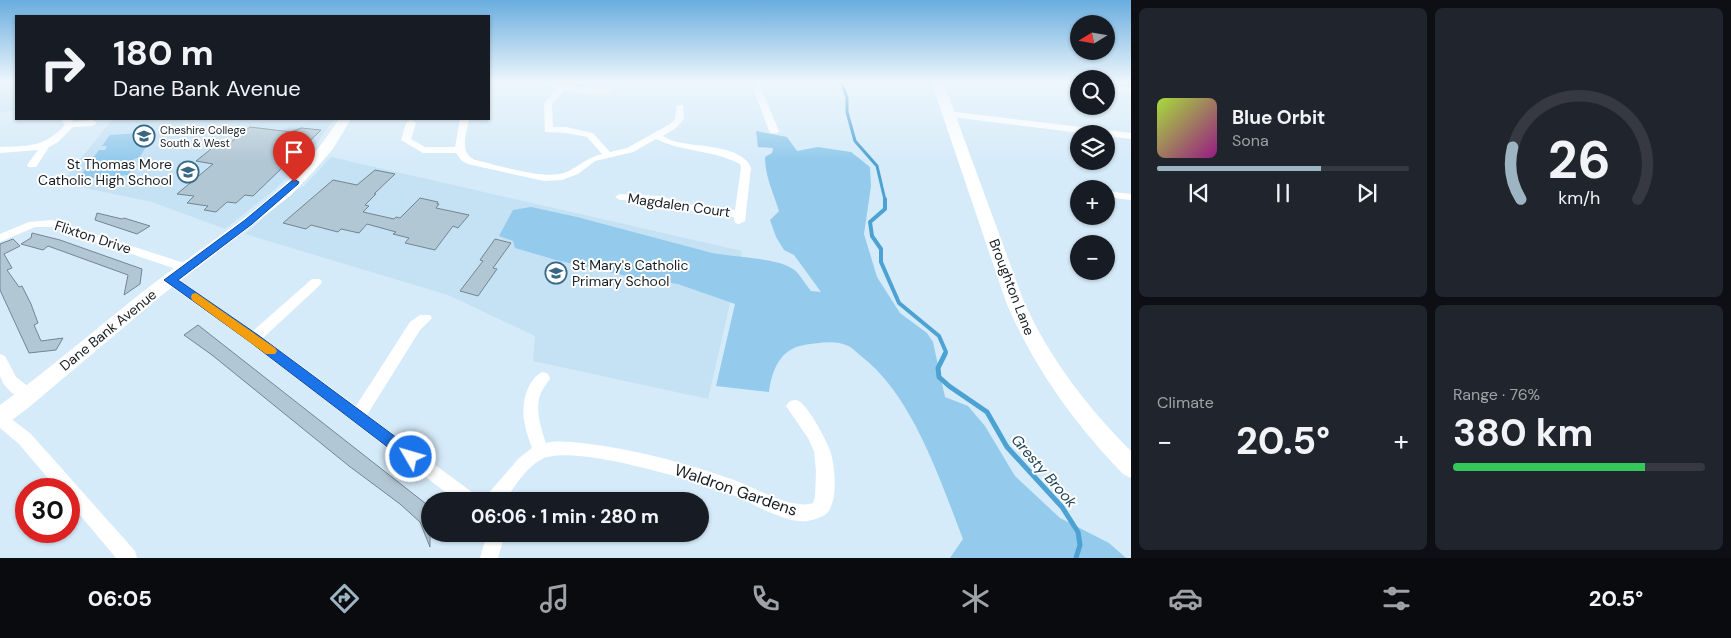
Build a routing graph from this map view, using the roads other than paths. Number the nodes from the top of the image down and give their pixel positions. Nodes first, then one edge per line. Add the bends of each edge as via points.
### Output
1 (548, 107) edge
2 (680, 107) dead end
3 (765, 107) edge
4 (946, 107) edge
5 (948, 114) junction
6 (344, 120) edge
7 (465, 120) edge
8 (69, 122) edge
9 (92, 122) dead end
10 (411, 123) dead end
11 (774, 131) dead end
12 (1127, 135) edge
13 (656, 136) junction
14 (1131, 145) edge
15 (45, 147) junction
16 (0, 150) edge
17 (459, 150) junction
18 (607, 154) junction
19 (32, 165) dead end
20 (1115, 195) edge
21 (620, 197) dead end
22 (1131, 197) edge
23 (0, 238) edge
24 (186, 268) junction
25 (170, 280) junction
26 (316, 282) dead end
27 (426, 318) dead end
28 (254, 338) junction
29 (0, 360) edge
30 (543, 378) dead end
31 (29, 395) junction
32 (794, 406) dead end
33 (358, 416) junction
34 (0, 418) edge
35 (542, 452) junction
36 (1131, 467) edge
37 (59, 478) edge
38 (458, 492) edge
39 (501, 492) edge
40 (80, 502) edge
41 (495, 542) edge
42 (128, 558) edge
43 (489, 558) edge

1 - 18 street via 546,133 566,130 590,135
2 - 13 street via 677,122
3 - 11 street
4 - 5 street, Broughton Lane
5 - 12 street
5 - 36 street, Broughton Lane via 1015,302 1030,335 1050,370 1080,411
6 - 24 street, Dane Bank Avenue via 318,156 279,196
7 - 17 street
8 - 9 street
8 - 15 street via 59,138
10 - 17 street via 406,140 418,149
12 - 14 street
13 - 18 street via 636,147
13 - 21 street, Magdalen Court via 673,144 727,153 744,162 746,168 739,217 659,200
15 - 16 street
15 - 19 street
17 - 18 street via 467,161 548,178 566,176 588,160
20 - 22 street
23 - 24 street, Flixton Drive via 34,224 48,222
24 - 25 street, Dane Bank Avenue
25 - 28 street
25 - 31 street, Dane Bank Avenue
26 - 28 street
27 - 33 street via 414,326
28 - 33 street
29 - 31 street via 15,389
30 - 35 street via 532,393 530,409 534,433
31 - 34 street, Dane Bank Avenue
32 - 35 street, Waldron Gardens via 822,450 824,500 821,507 811,512 794,511 720,483 632,458 559,448
33 - 38 street
34 - 37 street
35 - 39 street, Waldron Gardens via 520,466
40 - 42 street
41 - 43 street

